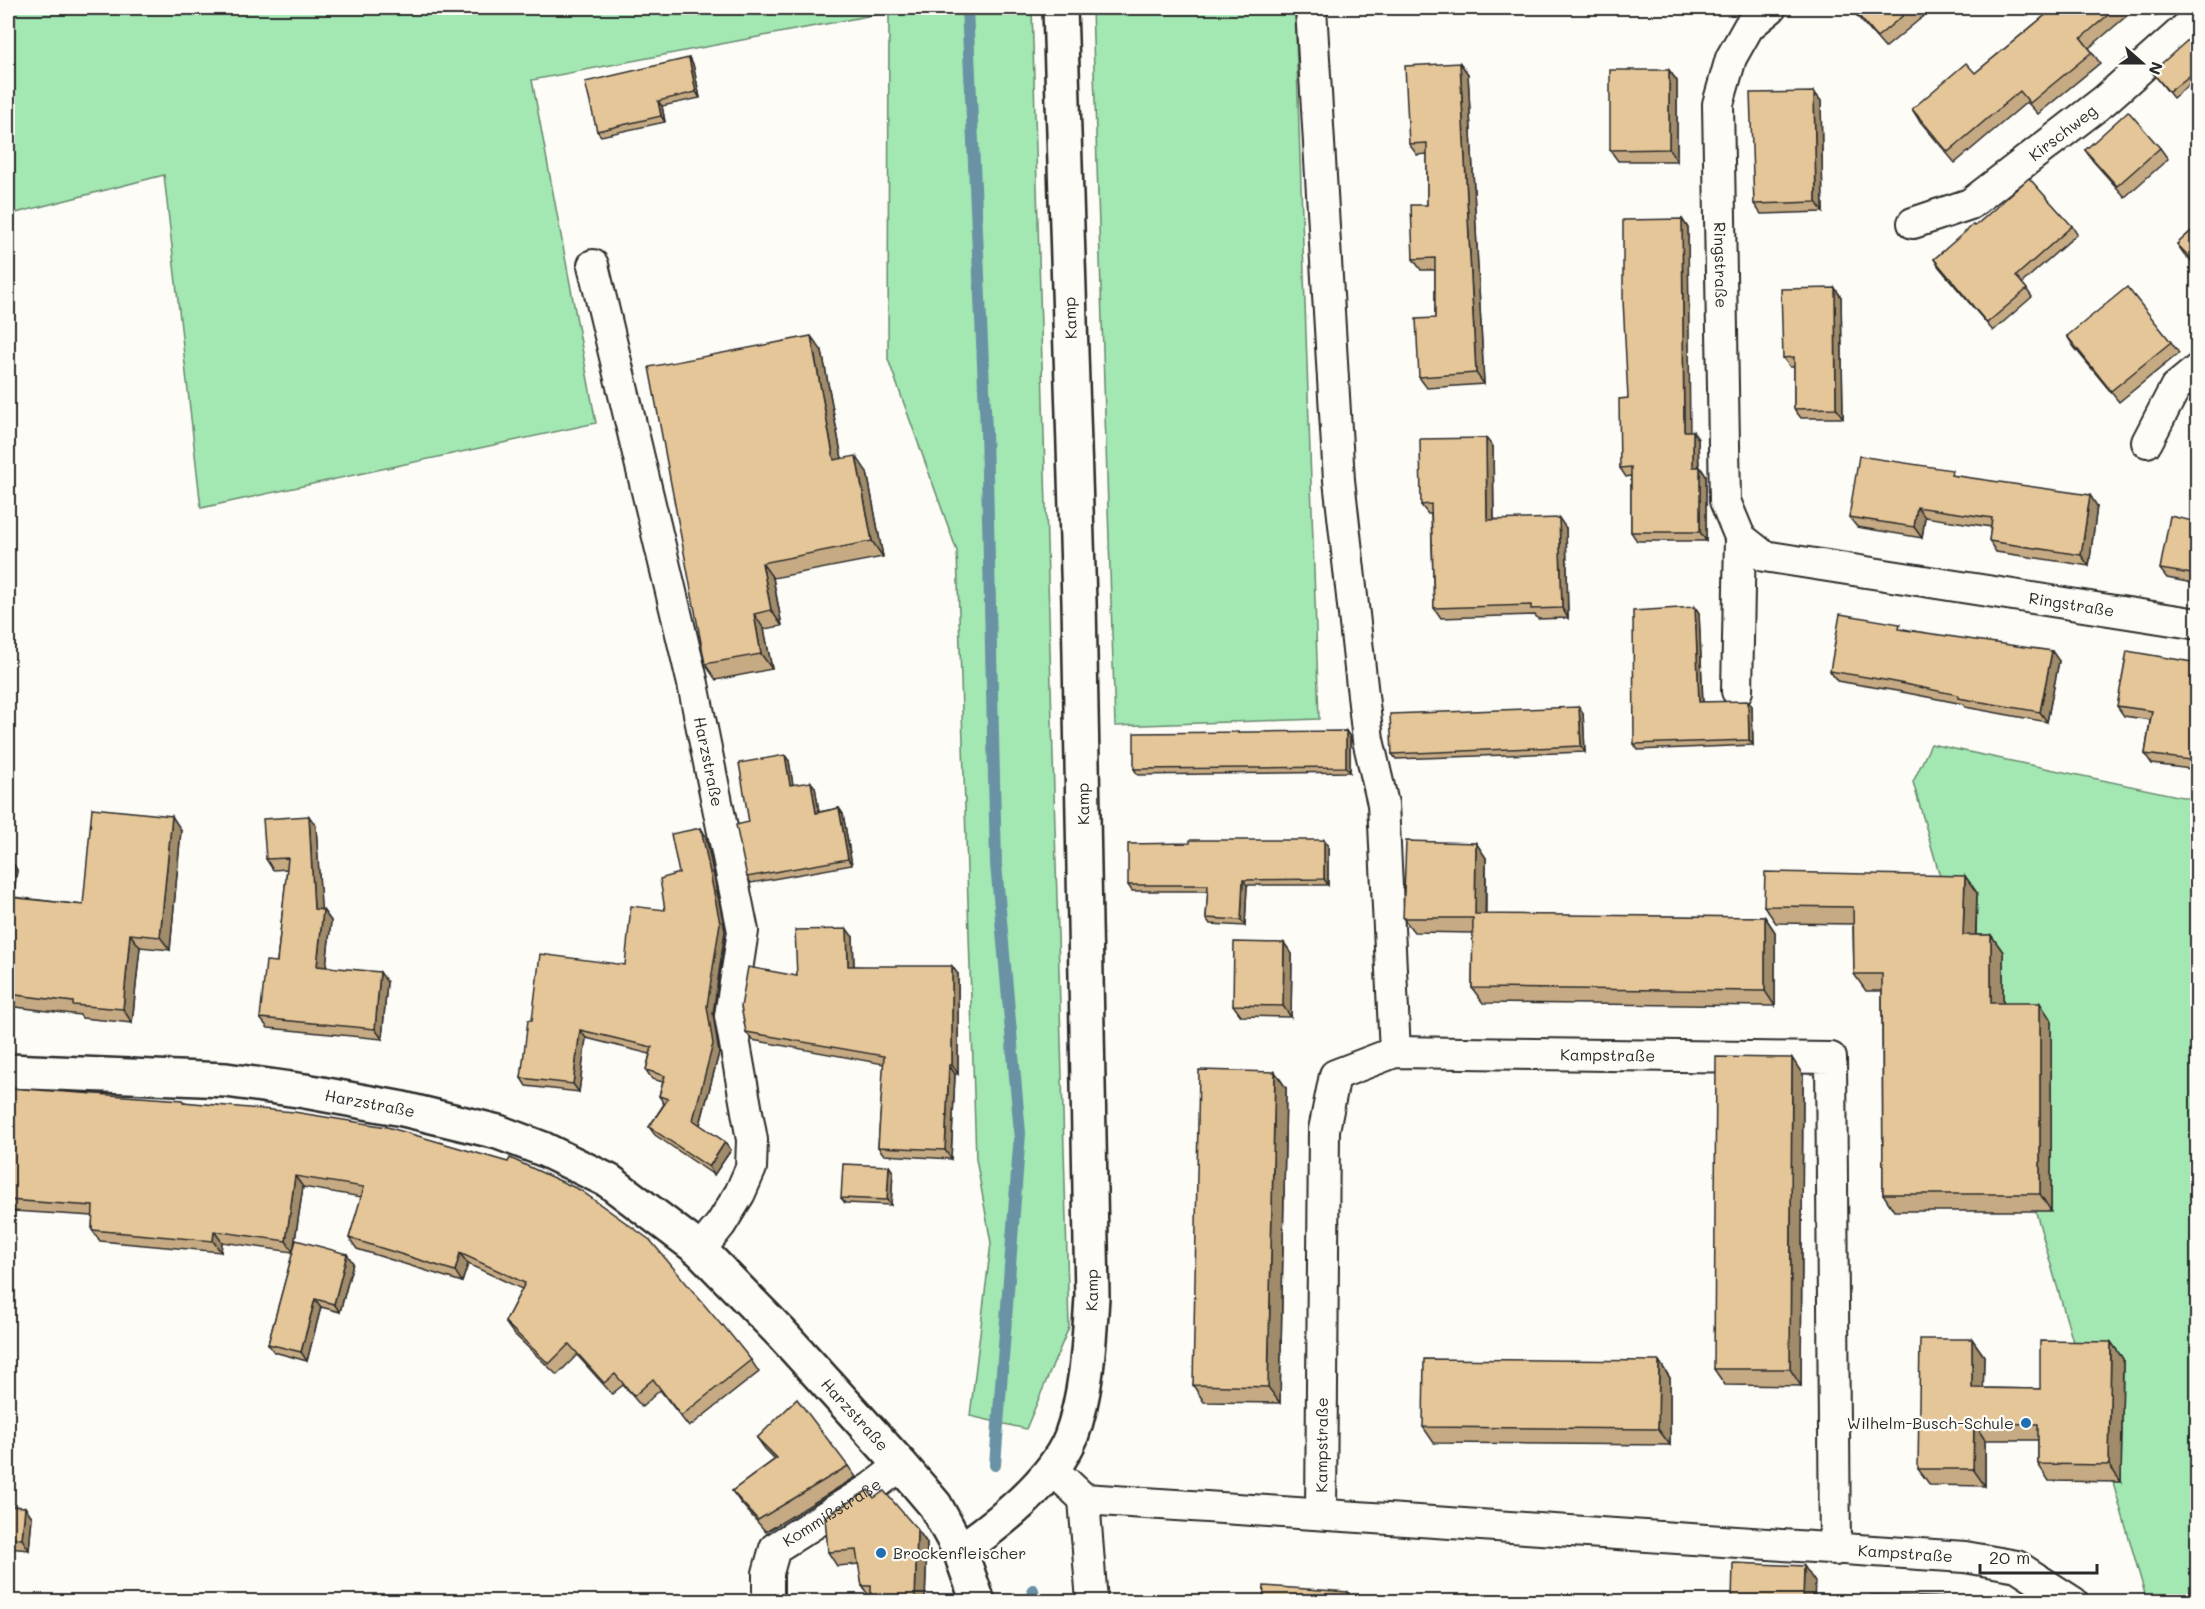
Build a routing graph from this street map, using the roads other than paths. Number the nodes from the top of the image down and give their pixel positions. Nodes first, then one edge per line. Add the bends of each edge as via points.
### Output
1 (1060, 8) edge
2 (1311, 8) edge
3 (1771, 8) edge
4 (2198, 17) edge
5 (1912, 223) dead end
6 (593, 265) dead end
7 (2198, 369) edge
8 (2147, 442) dead end
9 (1740, 537) junction
10 (2198, 624) edge
11 (1737, 691) dead end
12 (1395, 1052) junction
13 (8, 1071) edge
14 (700, 1250) junction
15 (902, 1465) junction
16 (1052, 1469) junction
17 (1084, 1498) junction
18 (1321, 1513) junction
19 (1835, 1550) junction
20 (960, 1551) junction
21 (768, 1602) edge
22 (978, 1602) edge
23 (1092, 1602) edge
24 (2073, 1602) edge

1 - 16 street, Kamp via 1079,602 1092,1297 1080,1404 1070,1439
2 - 12 street via 1339,480 1368,740 1383,804
3 - 9 street, Ringstraße via 1749,26 1731,58 1718,104 1725,501
4 - 5 street, Kirschweg via 2105,100 1970,204
6 - 14 street, Harzstraße via 693,684 743,931 730,1016 752,1140 751,1168 722,1224
7 - 8 street via 2175,388
9 - 10 street, Ringstraße via 1764,556
9 - 11 street, Ringstraße
12 - 18 street, Kampstraße via 1335,1075 1324,1130
12 - 19 street, Kampstraße via 1831,1058
13 - 14 street, Harzstraße via 226,1080 381,1105 498,1132 609,1181
14 - 15 street, Harzstraße
15 - 20 street, Harzstraße via 935,1505
15 - 21 street, Kommißstraße via 775,1548 768,1573
16 - 17 street
16 - 20 street, Kamp via 1007,1516
17 - 18 street, Kampstraße
17 - 23 street
18 - 19 street, Kampstraße
19 - 24 street, Kampstraße via 1965,1557 2017,1566
20 - 22 street, Harzstraße

